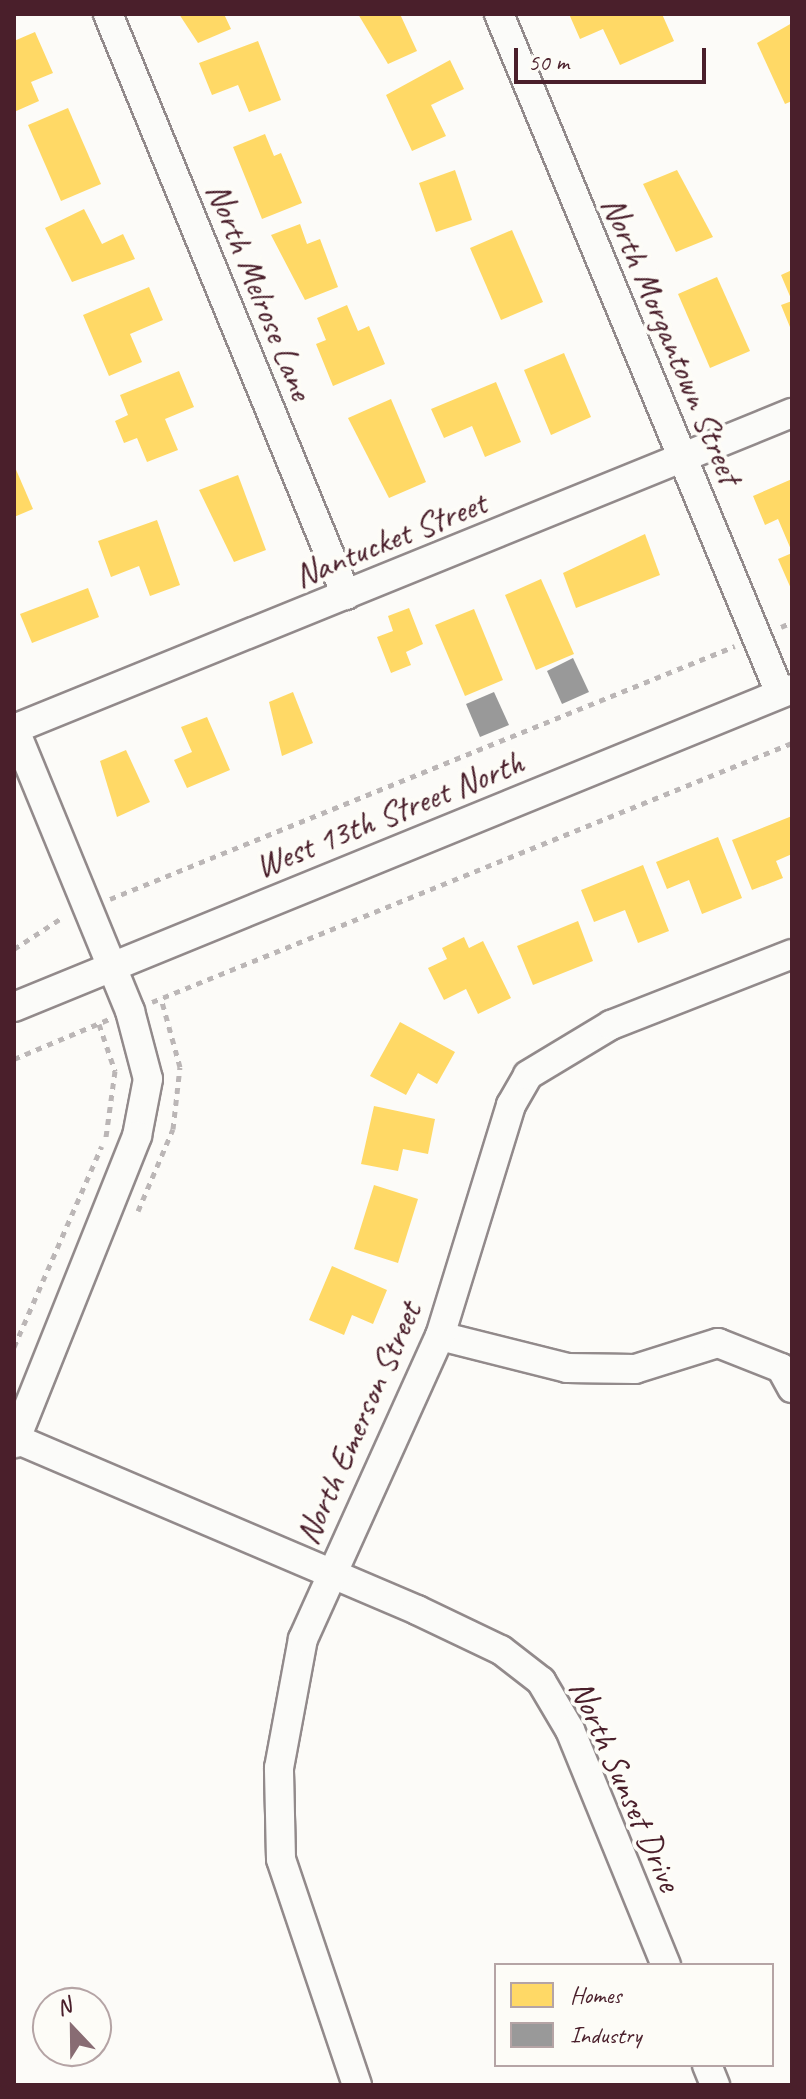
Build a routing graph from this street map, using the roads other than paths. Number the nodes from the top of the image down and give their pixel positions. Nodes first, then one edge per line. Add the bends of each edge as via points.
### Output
1 (108, 14) edge
2 (499, 14) edge
3 (792, 413) edge
4 (682, 459) junction
5 (346, 595) junction
6 (786, 691) edge
7 (14, 729) edge
8 (792, 954) edge
9 (112, 967) junction
10 (14, 1007) edge
11 (440, 1336) junction
12 (792, 1388) edge
13 (15, 1440) edge
14 (330, 1575) junction
15 (665, 1963) edge
16 (357, 2085) edge

1 - 5 street, North Melrose Lane
2 - 4 street, North Morgantown Street
3 - 4 street, Nantucket Street
4 - 5 street, Nantucket Street
4 - 6 street, North Morgantown Street via 757,637
5 - 7 street, Nantucket Street
6 - 9 street, West 13th Street North
7 - 9 street
8 - 11 street, North Emerson Street via 611,1025 528,1075 511,1105
9 - 10 street, West 13th Street North
9 - 13 street via 148,1079 146,1106
11 - 12 street via 567,1368 635,1369 718,1343 781,1368
11 - 14 street, North Emerson Street
13 - 14 street, North Sunset Drive
14 - 15 street, North Sunset Drive via 501,1650 541,1681 570,1730
14 - 16 street, North Emerson Street via 286,1707 281,1859

